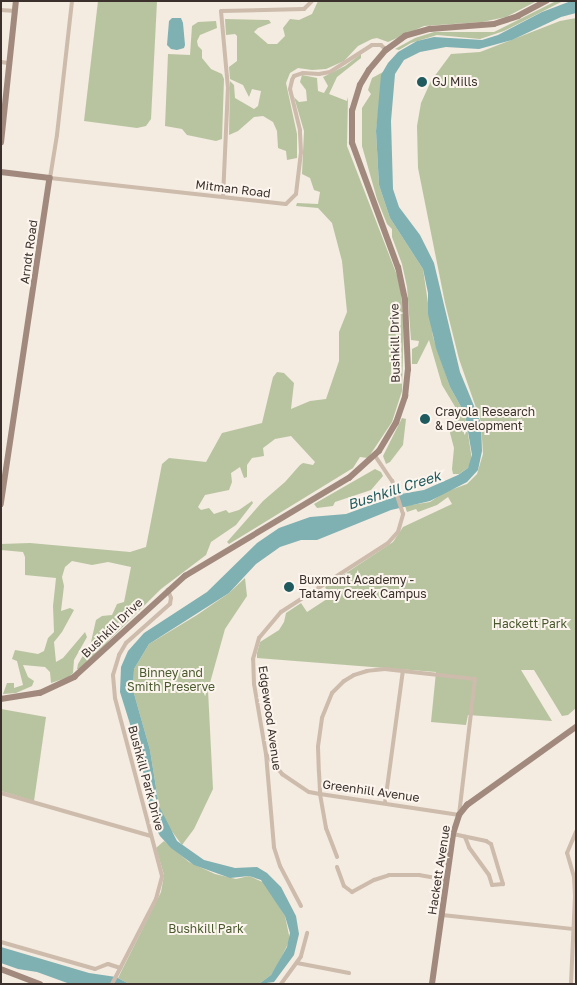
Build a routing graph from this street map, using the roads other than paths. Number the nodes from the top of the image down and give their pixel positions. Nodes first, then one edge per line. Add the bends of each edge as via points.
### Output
1 (16, 1) edge
2 (72, 1) edge
3 (312, 1) edge
4 (546, 1) edge
5 (1, 10) edge
6 (15, 11) junction
7 (386, 50) junction
8 (1, 62) edge
9 (8, 63) junction
10 (3, 116) edge
11 (1, 142) edge
12 (1, 172) edge
13 (50, 178) junction
14 (223, 197) junction
15 (374, 456) junction
16 (2, 488) edge
17 (1, 504) edge
18 (168, 590) junction
19 (403, 670) junction
20 (1, 699) edge
21 (576, 727) edge
22 (266, 754) junction
23 (1, 793) edge
24 (320, 794) junction
25 (385, 803) junction
26 (459, 815) junction
27 (576, 832) edge
28 (453, 834) junction
29 (151, 836) junction
30 (465, 837) junction
31 (337, 857) dead end
32 (336, 867) dead end
33 (447, 880) junction
34 (575, 901) edge
35 (302, 906) dead end
36 (442, 914) junction
37 (574, 929) junction
38 (306, 933) dead end
39 (1, 942) edge
40 (297, 963) junction
41 (120, 968) junction
42 (1, 970) edge
43 (349, 973) dead end
44 (40, 984) edge
45 (112, 984) edge
46 (281, 984) edge
47 (432, 984) edge
48 (571, 984) edge

1 - 6 main road
2 - 13 street, Arndt Road
3 - 14 street via 304,9 221,11 228,88
4 - 7 main road, Bushkill Drive via 508,20 487,26 413,33
5 - 6 street
6 - 9 main road
7 - 14 street, Mitman Road via 381,44 372,44 330,72 294,76 290,88 300,130 301,152 297,189 289,202 279,205
7 - 15 main road, Bushkill Drive via 368,70 360,85 351,120 354,151 398,268 405,300 408,370 405,397 393,430
8 - 9 street
9 - 10 main road
10 - 11 main road
12 - 13 main road, Mitman Road
13 - 14 street, Mitman Road
13 - 16 main road, Arndt Road
15 - 18 main road, Bushkill Drive via 355,474 198,568
15 - 22 street, Edgewood Avenue via 389,477 404,514 400,528 392,540 281,612 260,638 252,666
16 - 17 main road, Arndt Road
18 - 20 main road, Bushkill Drive via 74,677 40,693
18 - 29 street, Bushkill Park Drive via 170,604 126,643 116,662 112,681
19 - 24 street via 366,671 344,681 332,692 320,732
19 - 25 street
19 - 26 street via 475,679
21 - 26 main road, Hackett Avenue
22 - 24 street, Greenhill Avenue via 289,780
22 - 35 street, Edgewood Avenue via 276,857
23 - 29 street
24 - 25 street, Greenhill Avenue
24 - 31 street via 326,828
25 - 26 street, Greenhill Avenue
26 - 28 main road, Hackett Avenue
27 - 34 street via 567,853 575,882
28 - 30 street
28 - 33 main road, Hackett Avenue
29 - 41 street, Bushkill Park Drive via 161,867 161,885
30 - 30 street via 491,844 504,883 501,886 492,885
32 - 33 street via 341,880 352,892 389,875 419,875
33 - 36 main road, Hackett Avenue
34 - 37 street
36 - 37 street
36 - 47 main road, Hackett Avenue
37 - 48 street
38 - 40 street via 304,949
39 - 41 street via 95,970 108,964
40 - 43 street
40 - 46 street
41 - 45 street, Bushkill Park Drive
42 - 44 main road

